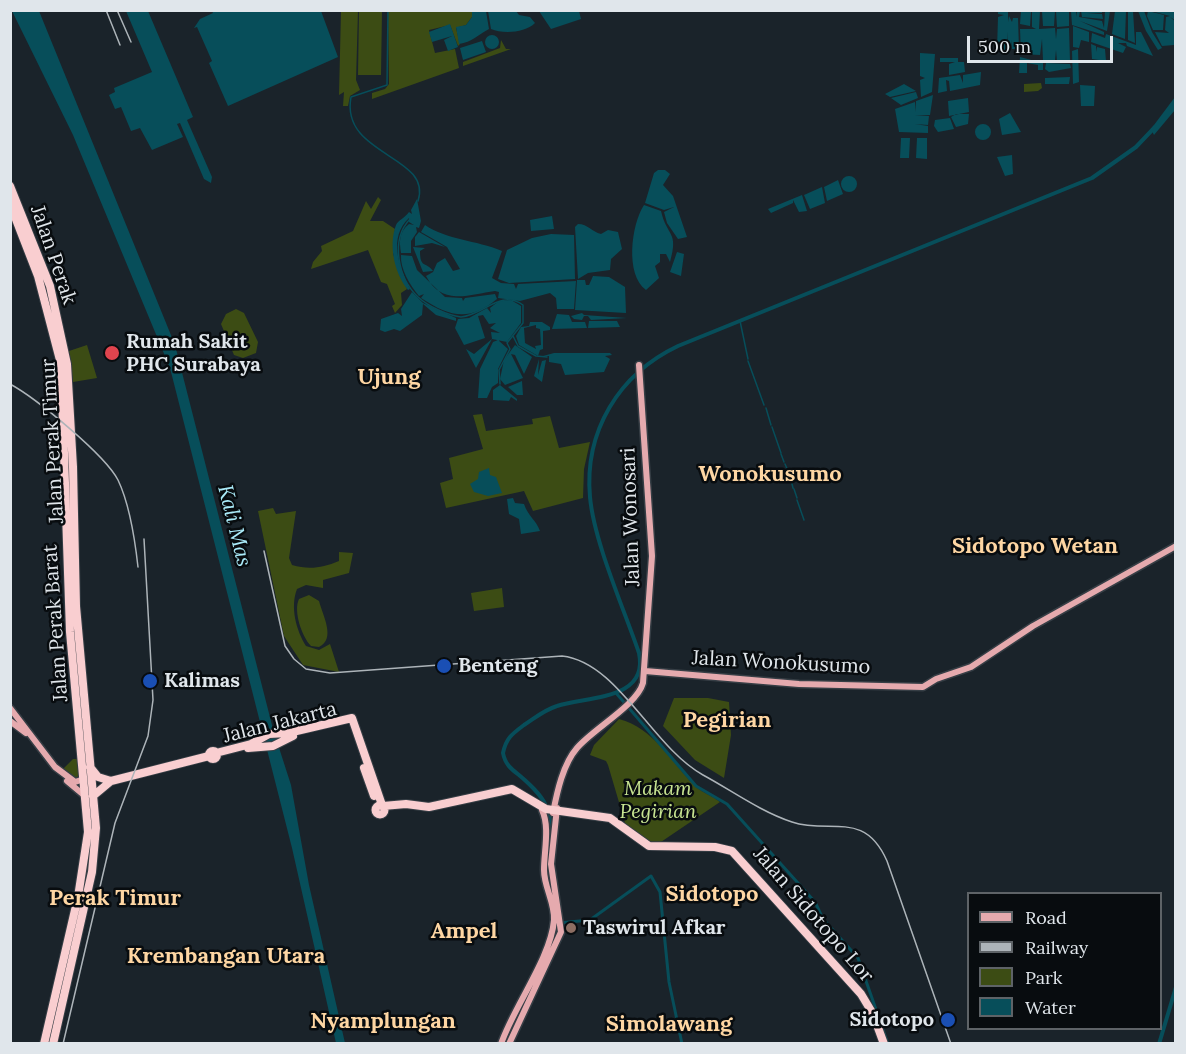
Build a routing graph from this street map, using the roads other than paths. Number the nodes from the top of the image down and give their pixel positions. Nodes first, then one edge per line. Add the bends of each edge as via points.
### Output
1 (10, 186) edge
2 (10, 204) edge
3 (38, 265) junction
4 (62, 336) joint
5 (640, 370) dead end
6 (67, 411) junction
7 (1176, 546) edge
8 (77, 666) junction
9 (645, 670) junction
10 (10, 708) edge
11 (350, 720) junction
12 (10, 721) edge
13 (214, 755) junction
14 (90, 767) junction
15 (84, 778) junction
16 (111, 781) junction
17 (89, 796) junction
18 (551, 811) junction
19 (51, 1033) junction
20 (44, 1044) edge
21 (53, 1044) edge
22 (501, 1044) edge
23 (509, 1044) edge
24 (882, 1044) edge

1 - 3 highway, Jalan Perak
2 - 3 highway
3 - 4 highway, Jalan Perak
3 - 6 highway
4 - 6 highway, Jalan Perak Timur via 68,364
5 - 9 main road, Jalan Wonosari via 652,556
6 - 8 highway, Jalan Perak Timur
7 - 9 main road, Jalan Wonokusumo via 1049,616 968,669 926,686 799,684
8 - 14 highway, Jalan Perak Timur
8 - 15 highway, Jalan Perak Barat
9 - 18 main road, Jalan Wonosari via 640,693 575,754
10 - 15 main road via 58,770 75,782
11 - 13 highway, Jalan Jakarta via 288,737 279,744
11 - 13 highway, Jalan Jakarta via 288,734 275,732 252,744
11 - 18 highway via 382,807 429,807 512,789
12 - 17 main road via 22,728 55,771
13 - 16 highway, Jalan Jakarta
14 - 16 highway via 98,777
14 - 17 highway, Jalan Perak Timur
15 - 17 highway, Jalan Perak Barat
16 - 17 highway, Jalan Jakarta
17 - 19 highway, Jalan Perak Timur via 95,845
18 - 22 main road via 546,823 544,875 554,915 553,927
18 - 23 main road via 551,864 561,922 554,950
18 - 24 highway, Jalan Sidotopo Lor via 608,821 653,851 730,852 836,964 866,1003
19 - 20 highway
19 - 21 highway

